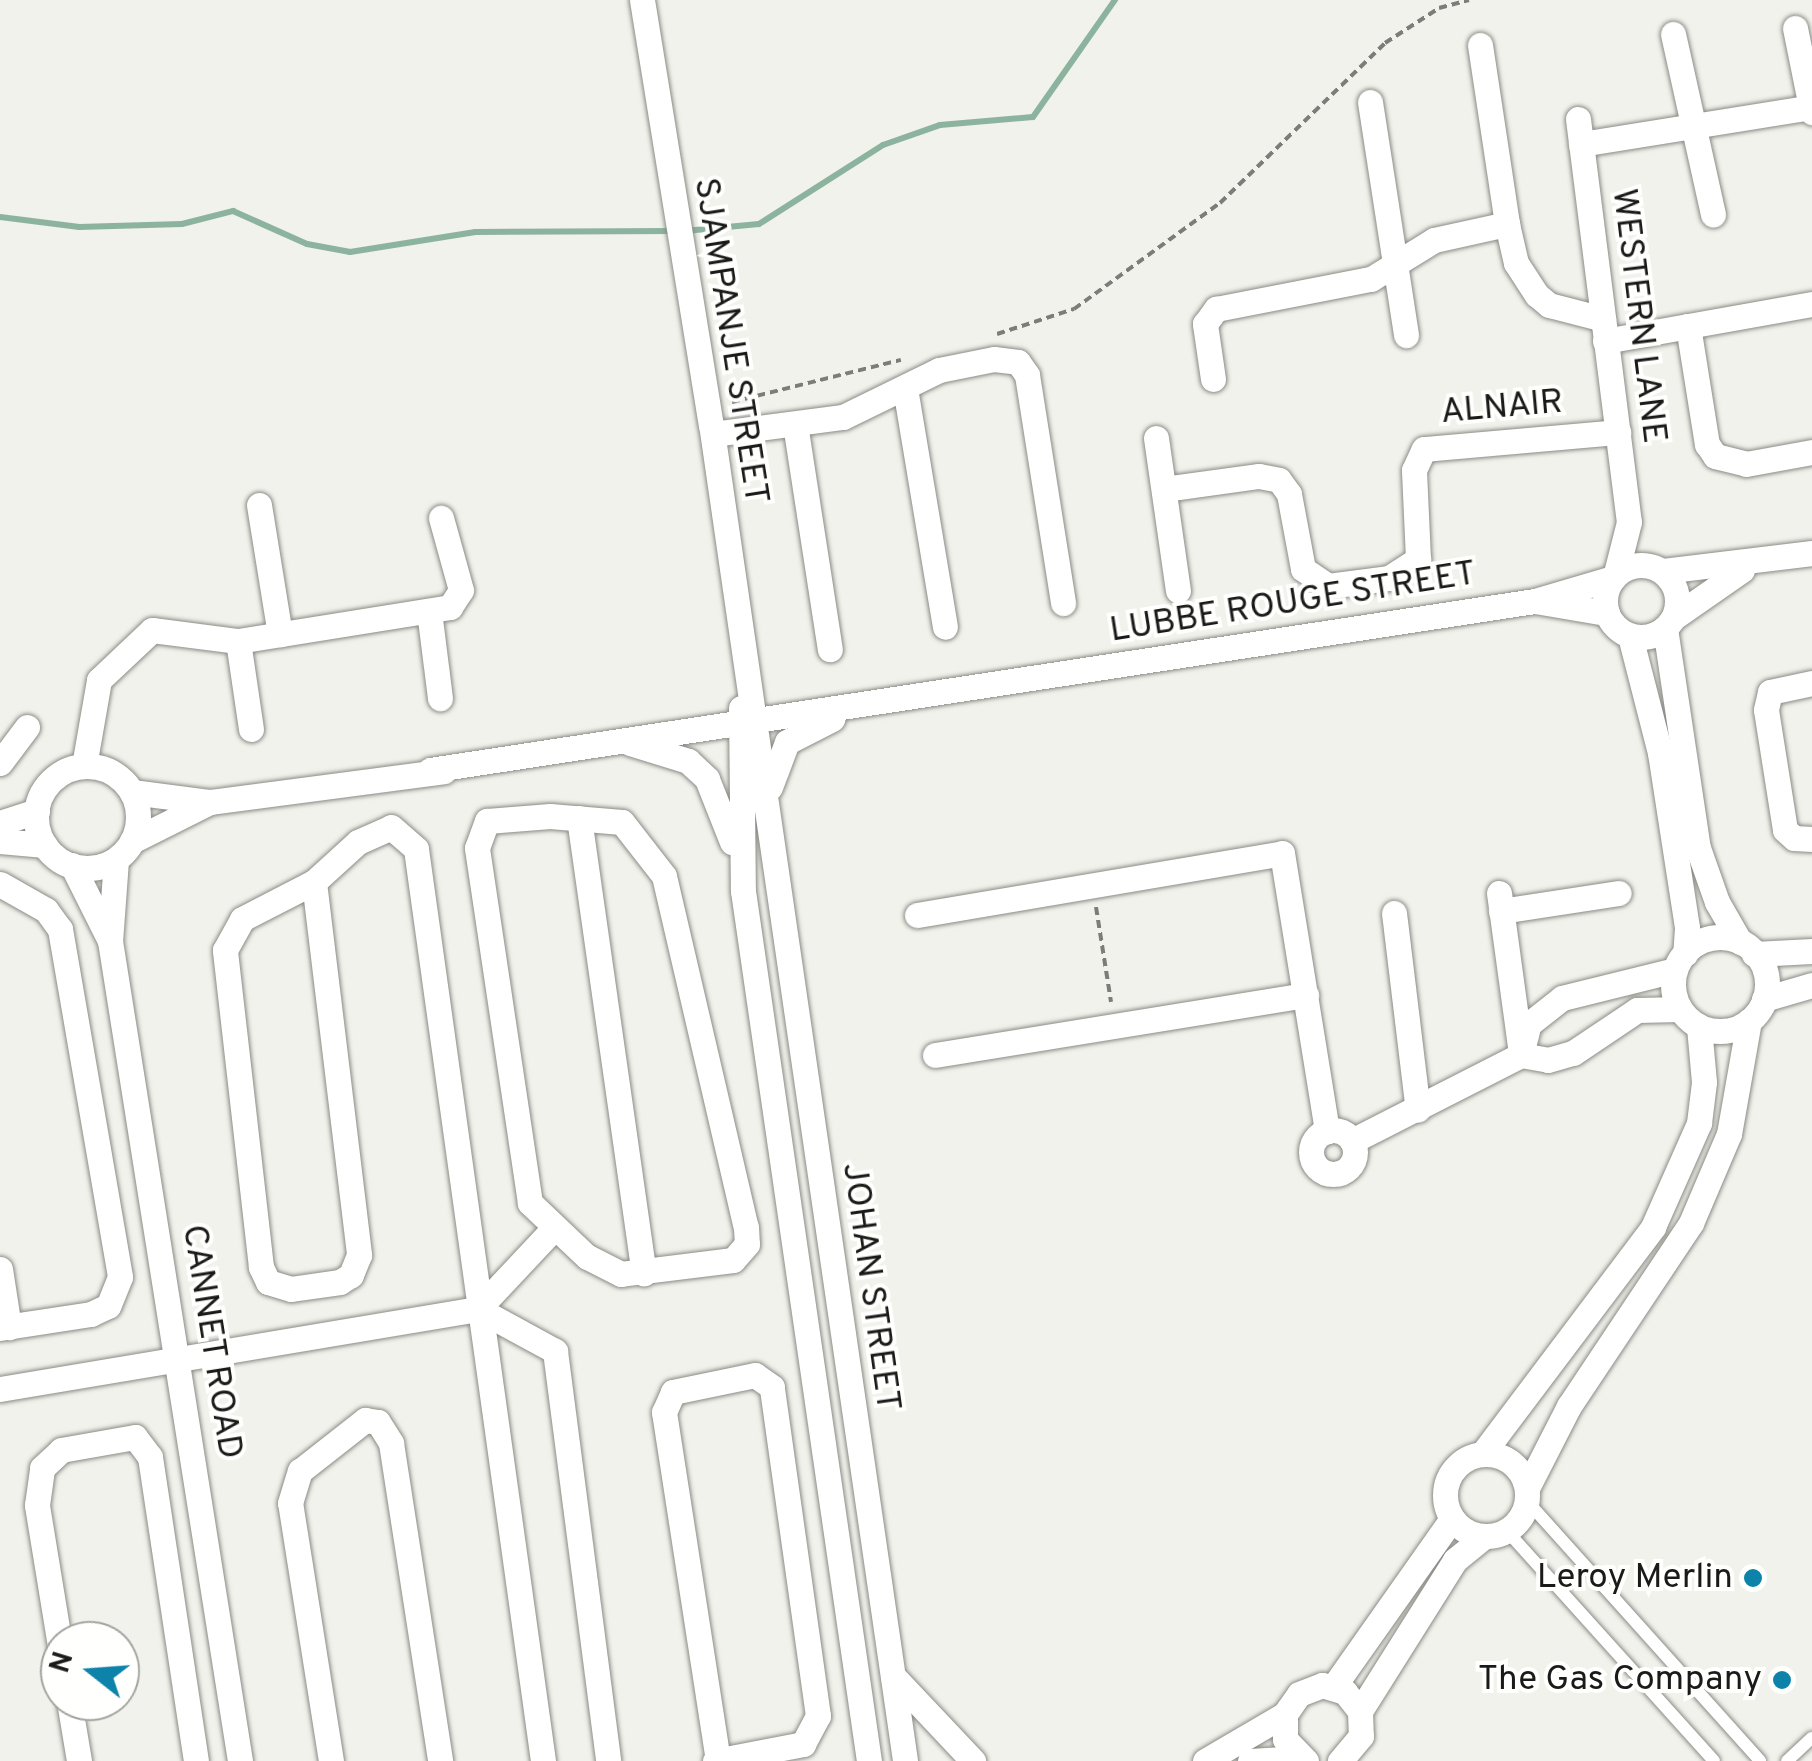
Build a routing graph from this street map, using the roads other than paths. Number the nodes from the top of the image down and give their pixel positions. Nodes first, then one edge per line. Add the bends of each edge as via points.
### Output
1 (642, 0) edge
2 (1796, 28) dead end
3 (1673, 34) dead end
4 (1480, 45) dead end
5 (1370, 102) dead end
6 (1812, 109) edge
7 (1696, 128) junction
8 (1712, 215) dead end
9 (1507, 224) junction
10 (1394, 264) junction
11 (1812, 304) edge
12 (1688, 326) junction
13 (1604, 330) junction
14 (1406, 335) dead end
15 (1213, 379) dead end
16 (905, 388) junction
17 (794, 424) junction
18 (712, 429) junction
19 (1618, 432) junction
20 (1156, 438) dead end
21 (1812, 452) edge
22 (1164, 489) junction
23 (259, 505) dead end
24 (440, 518) dead end
25 (1629, 522) junction
26 (1812, 553) edge
27 (1751, 565) junction
28 (1658, 569) junction
29 (1614, 576) junction
30 (1178, 590) dead end
31 (1535, 601) junction
32 (1063, 603) dead end
33 (429, 611) junction
34 (1607, 613) junction
35 (1669, 623) junction
36 (945, 627) dead end
37 (280, 634) junction
38 (1630, 636) junction
39 (238, 642) junction
40 (830, 650) dead end
41 (1060, 675) junction
42 (1812, 683) edge
43 (440, 698) dead end
44 (96, 715) junction
45 (836, 717) junction
46 (747, 718) junction
47 (27, 727) dead end
48 (251, 729) dead end
49 (630, 743) junction
50 (0, 764) edge
51 (84, 766) junction
52 (430, 770) junction
53 (127, 786) junction
54 (210, 802) junction
55 (37, 811) junction
56 (578, 818) junction
57 (0, 823) edge
58 (766, 823) junction
59 (1812, 838) edge
60 (0, 841) edge
61 (44, 845) junction
62 (124, 850) junction
63 (72, 865) junction
64 (314, 882) junction
65 (0, 884) edge
66 (743, 890) junction
67 (1619, 893) dead end
68 (1394, 913) dead end
69 (917, 915) dead end
70 (110, 941) junction
71 (1747, 948) junction
72 (1812, 951) edge
73 (1680, 962) junction
74 (1812, 986) edge
75 (1306, 995) junction
76 (1764, 999) junction
77 (1680, 1009) junction
78 (1749, 1020) junction
79 (1699, 1027) junction
80 (1521, 1054) junction
81 (935, 1055) dead end
82 (1418, 1110) junction
83 (1326, 1131) junction
84 (1352, 1141) junction
85 (553, 1229) junction
86 (0, 1268) edge
87 (644, 1274) junction
88 (478, 1308) junction
89 (4, 1328) edge
90 (178, 1357) junction
91 (0, 1389) edge
92 (1482, 1453) junction
93 (1527, 1494) junction
94 (1452, 1519) junction
95 (1495, 1534) junction
96 (56, 1621) edge
97 (893, 1676) junction
98 (1334, 1686) junction
99 (1360, 1711) junction
100 (1285, 1714) junction
101 (72, 1721) edge
102 (1812, 1738) edge
103 (239, 1758) edge
104 (868, 1760) edge
105 (1304, 1760) edge
106 (78, 1761) edge
107 (196, 1761) edge
108 (331, 1761) edge
109 (440, 1761) edge
110 (543, 1761) edge
111 (608, 1761) edge
112 (716, 1761) edge
113 (906, 1761) edge
114 (973, 1761) edge
115 (1205, 1761) edge
116 (1250, 1761) edge
117 (1340, 1761) edge
118 (1714, 1761) edge
119 (1760, 1761) edge
120 (1787, 1761) edge

1 - 18 street, SJAMPANJE STREET
2 - 6 street
3 - 7 street
4 - 9 street
5 - 10 street
6 - 7 street
7 - 8 street
7 - 13 street, WESTERN LANE via 1580,132
9 - 10 street via 1450,234
9 - 13 street via 1516,263 1537,295
10 - 14 street
10 - 15 street via 1370,279 1211,312 1205,324
11 - 12 street
12 - 13 street
12 - 21 street via 1707,444 1715,456 1746,464
13 - 19 street, WESTERN LANE
16 - 17 street via 843,417
16 - 32 street via 970,362 1024,366
16 - 36 street
17 - 18 street
17 - 40 street
18 - 46 street, SJAMPANJE STREET
19 - 22 street, ALNAIR via 1424,450 1414,470 1418,559 1389,578 1328,586 1303,569 1289,494 1279,480 1259,476
19 - 25 street, WESTERN LANE
20 - 22 street
22 - 30 street
23 - 37 street
24 - 33 street via 461,590 450,607
25 - 28 street, WESTERN LANE
25 - 29 street, WESTERN LANE
26 - 27 street
27 - 28 street
27 - 35 street
28 - 29 street via 1640,564
28 - 35 street via 1676,593
29 - 31 street, LUBBE ROUGE STREET
29 - 34 street via 1604,596
31 - 34 street, LUBBE ROUGE STREET
31 - 41 street, LUBBE ROUGE STREET
33 - 37 street
33 - 43 street
34 - 38 street
35 - 38 street
35 - 71 street via 1698,848 1717,902
37 - 39 street
38 - 73 street via 1660,753 1687,928
39 - 44 street via 152,630 106,667
39 - 48 street
41 - 45 street, LUBBE ROUGE STREET via 1040,684
41 - 46 street, LUBBE ROUGE STREET
42 - 59 street via 1770,692 1766,710 1785,830 1794,838
44 - 51 street
44 - 53 street
45 - 46 street, LUBBE ROUGE STREET
45 - 58 street, JOHAN STREET via 801,732 778,753
46 - 49 street
46 - 52 street
46 - 58 street, JOHAN STREET
46 - 66 street, JOHAN STREET
47 - 50 street
49 - 52 street
49 - 66 street, JOHAN STREET via 688,762 708,779
51 - 53 street
51 - 55 street via 50,782
52 - 54 street
53 - 54 street
53 - 62 street via 138,811
54 - 62 street
55 - 57 street
55 - 61 street
56 - 85 street via 487,822 477,848 526,1193
56 - 87 street
56 - 87 street via 622,822 664,876 746,1227 746,1244 733,1260
58 - 97 street, JOHAN STREET
60 - 61 street
61 - 63 street
62 - 63 street
62 - 70 street, CANNET ROAD
63 - 70 street, CANNET ROAD
64 - 64 street via 242,919 230,933 223,972 261,1267 268,1282 291,1290 340,1282 359,1255
64 - 88 street via 377,830 402,830 416,850
65 - 89 street via 46,910 60,929 120,1278 108,1306 91,1314
66 - 104 street, JOHAN STREET
67 - 80 street via 1500,902
68 - 82 street
69 - 75 street via 1282,852
70 - 90 street, CANNET ROAD
71 - 72 street
71 - 73 street via 1714,938
71 - 76 street via 1765,972
73 - 77 street
73 - 80 street via 1562,998 1529,1024
74 - 76 street
75 - 81 street
75 - 83 street
76 - 78 street
77 - 79 street
77 - 80 street via 1637,1010 1572,1053 1548,1060
78 - 79 street via 1725,1031
78 - 93 street via 1729,1134 1691,1224 1568,1406
79 - 92 street via 1699,1122 1653,1227
80 - 82 street
82 - 84 street
83 - 84 street
83 - 84 street via 1312,1147 1323,1172 1349,1167
85 - 87 street via 605,1268
85 - 88 street
86 - 89 street
88 - 90 street
88 - 110 street
88 - 111 street via 555,1350
90 - 91 street
90 - 103 street, CANNET ROAD
92 - 93 street via 1507,1458
92 - 94 street via 1460,1463 1446,1483
93 - 95 street
93 - 119 lane
94 - 95 street
94 - 98 street
95 - 99 street via 1455,1560
95 - 118 lane
96 - 107 street via 37,1505 42,1468 61,1450 135,1436 150,1456
97 - 113 street, JOHAN STREET
97 - 114 street
98 - 99 street
98 - 100 street via 1298,1694
99 - 117 street via 1361,1736
100 - 105 street via 1286,1739
100 - 115 street
101 - 106 street
102 - 120 lane
105 - 116 street
108 - 109 street via 290,1502 300,1472 365,1420 378,1422 391,1443
112 - 112 street via 803,1744 818,1716 772,1387 755,1374 673,1392 664,1412

